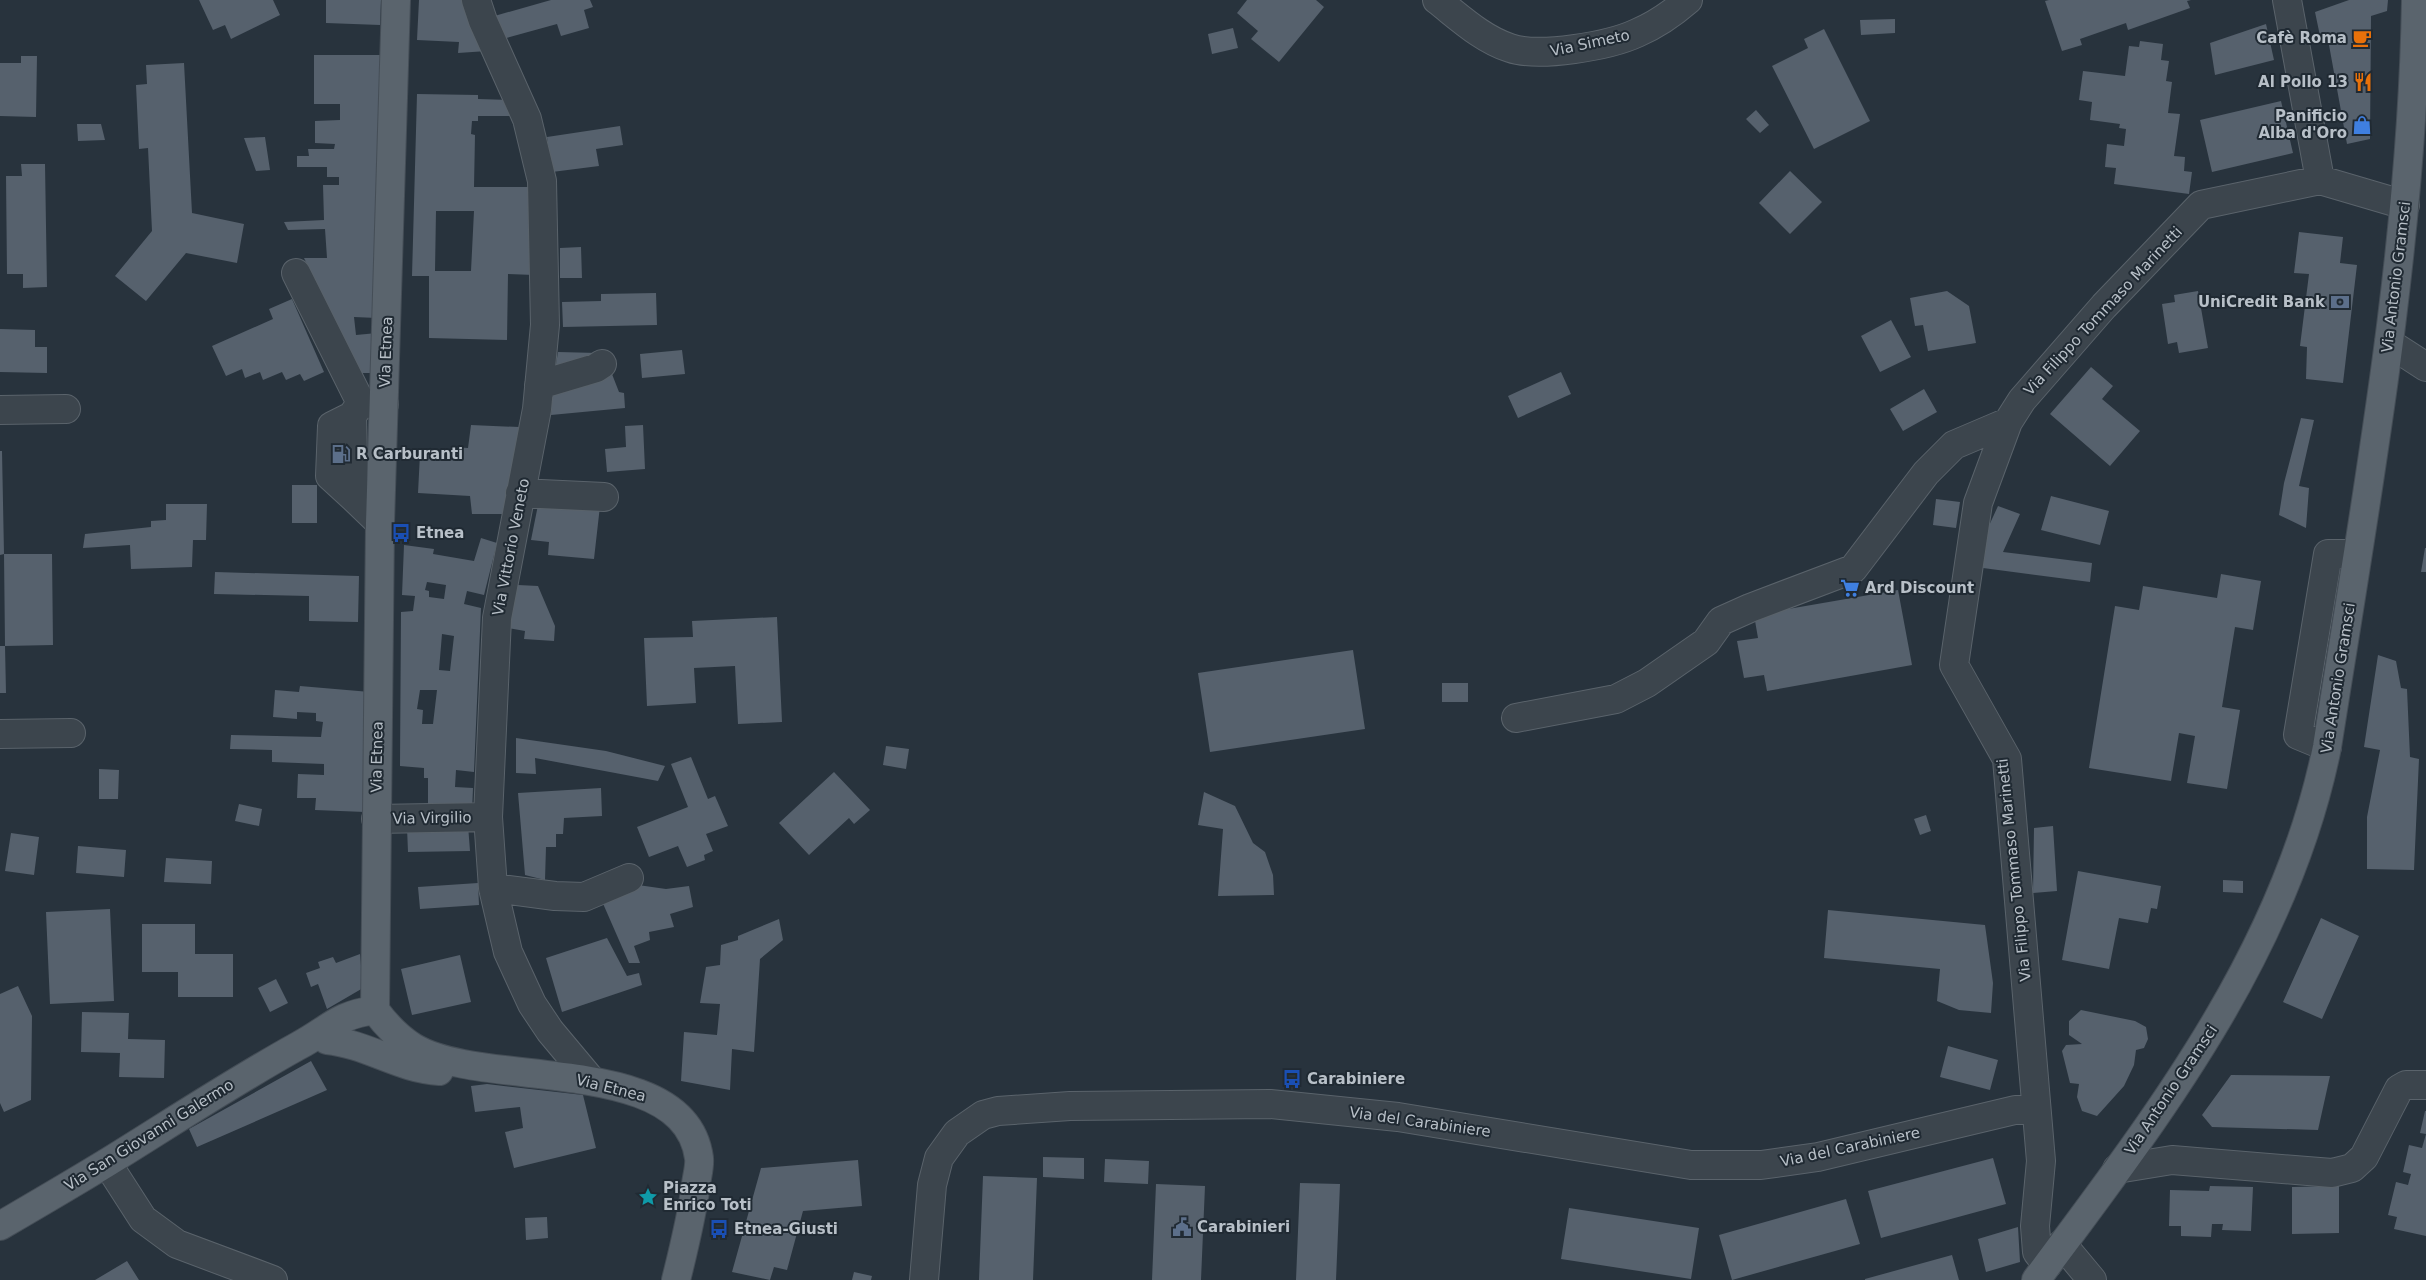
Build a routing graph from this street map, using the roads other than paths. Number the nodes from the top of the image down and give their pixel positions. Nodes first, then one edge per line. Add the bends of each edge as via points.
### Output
1 (396, 0) edge
2 (476, 0) edge
3 (1437, 0) edge
4 (1688, 0) edge
5 (2287, 0) edge
6 (2416, 0) edge
7 (2420, 112) edge
8 (2320, 180) junction
9 (2405, 205) junction
10 (296, 273) dead end
11 (2389, 343) junction
12 (602, 364) dead end
13 (2426, 367) edge
14 (539, 385) junction
15 (366, 408) junction
16 (66, 409) dead end
17 (0, 410) edge
18 (2008, 422) junction
19 (520, 493) junction
20 (604, 497) dead end
21 (380, 523) junction
22 (1516, 718) dead end
23 (71, 733) dead end
24 (0, 734) edge
25 (488, 817) junction
26 (376, 819) junction
27 (629, 878) dead end
28 (493, 888) junction
29 (376, 1010) junction
30 (327, 1040) junction
31 (299, 1046) junction
32 (498, 1070) junction
33 (591, 1080) junction
34 (2426, 1085) edge
35 (2035, 1110) junction
36 (107, 1163) junction
37 (2117, 1169) junction
38 (0, 1226) edge
39 (2048, 1263) edge
40 (273, 1280) edge
41 (676, 1280) edge
42 (924, 1280) edge
43 (2092, 1280) edge

1 - 15 main road, Via Etnea
2 - 14 street, Via Vittorio Veneto via 527,119 542,180 545,325
3 - 4 street, Via Simeto via 1489,39 1511,49 1543,53 1636,34
5 - 8 street
6 - 7 main road, Via Antonio Gramsci
7 - 9 main road, Via Antonio Gramsci
8 - 9 street, Via Filippo Tommaso Marinetti
8 - 18 street, Via Filippo Tommaso Marinetti via 2201,205 2104,306 2022,400
9 - 11 main road, Via Antonio Gramsci
10 - 15 street
11 - 13 street
11 - 37 main road, Via Antonio Gramsci via 2317,796 2292,868 2236,990 2188,1069
12 - 14 street
14 - 19 street, Via Vittorio Veneto
15 - 21 main road, Via Etnea
15 - 21 street via 354,498
16 - 17 street
18 - 22 street via 1954,445 1926,473 1853,569 1721,621 1706,642 1647,683 1616,699
18 - 35 street, Via Filippo Tommaso Marinetti via 1978,503 1954,665 2006,759
19 - 20 street
19 - 25 street, Via Vittorio Veneto via 497,618
21 - 26 main road, Via Etnea
23 - 24 street
25 - 26 street, Via Virgilio
25 - 28 street, Via Vittorio Veneto
26 - 29 main road, Via Etnea
27 - 28 street via 584,897
28 - 33 street, Via Vittorio Veneto via 508,952 532,1004
29 - 30 main road via 360,1029 350,1035
29 - 31 main road via 354,1012
29 - 32 main road, Via Etnea via 390,1029 414,1048
30 - 31 main road
30 - 32 main road via 362,1047 430,1071
31 - 36 main road, Via San Giovanni Galermo via 197,1105
32 - 33 main road, Via Etnea
33 - 41 main road, Via Etnea via 641,1093 667,1106 686,1123 695,1140 699,1159 694,1206
34 - 37 street via 2406,1085 2400,1089 2364,1157 2352,1168 2332,1173 2172,1160
35 - 39 street, Via Filippo Tommaso Marinetti via 2041,1161 2035,1226 2037,1252
35 - 42 street, Via del Carabiniere via 2016,1110 1818,1157 1761,1165 1691,1165 1398,1117 1270,1104 1070,1106 998,1111 984,1115 957,1133 939,1158 932,1185
36 - 38 main road, Via San Giovanni Galermo
36 - 40 street via 143,1219 178,1244
37 - 39 main road, Via Antonio Gramsci
39 - 43 street, Via Filippo Tommaso Marinetti

